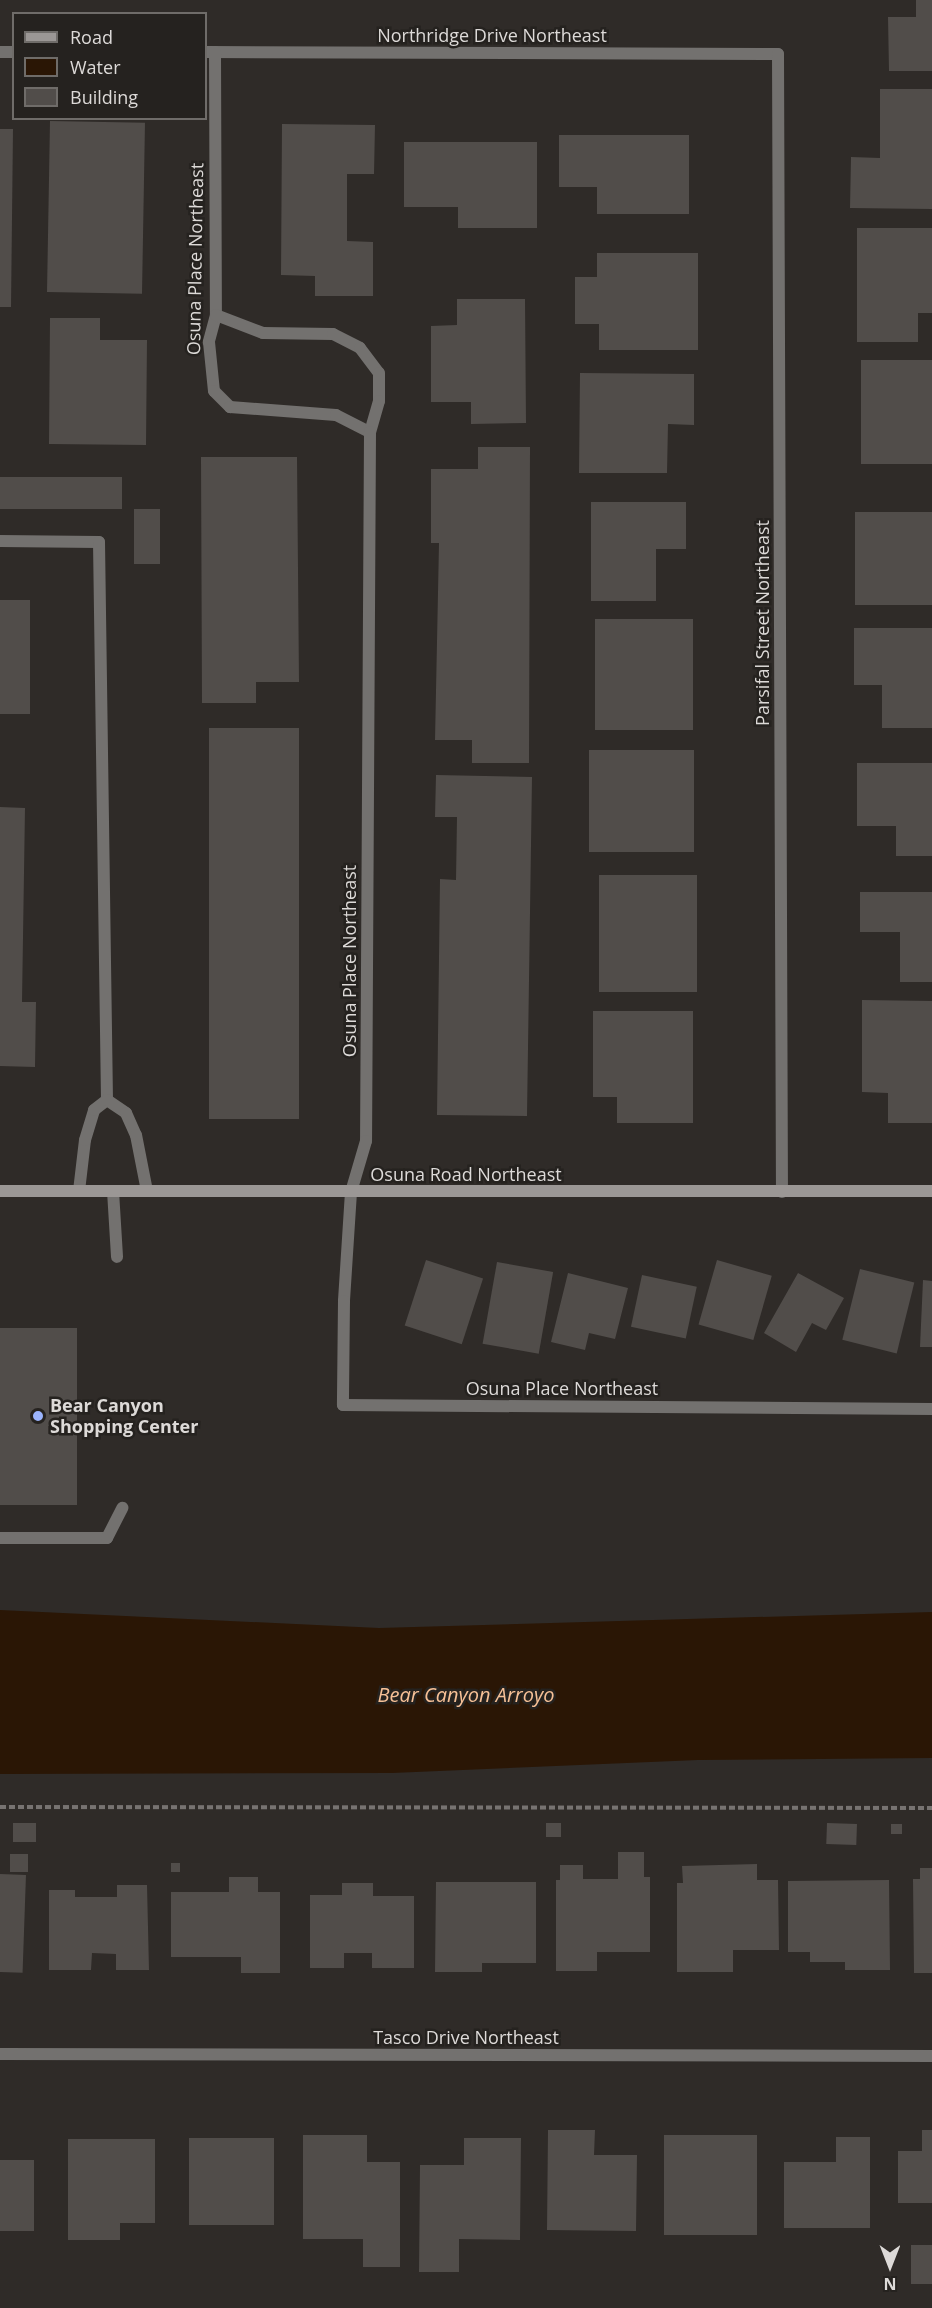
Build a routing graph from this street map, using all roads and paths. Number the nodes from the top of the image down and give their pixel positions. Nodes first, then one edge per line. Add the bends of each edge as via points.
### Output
1 (210, 52) edge
2 (778, 54) joint
3 (216, 315) junction
4 (370, 432) junction
5 (0, 541) edge
6 (107, 1100) junction
7 (0, 1191) edge
8 (79, 1191) junction
9 (113, 1191) junction
10 (147, 1191) junction
11 (932, 1191) edge
12 (351, 1192) junction
13 (782, 1192) junction
14 (117, 1257) dead end
15 (932, 1409) edge
16 (122, 1508) dead end
17 (0, 1538) edge
18 (0, 1808) edge
19 (932, 1808) edge
20 (0, 2054) edge
21 (932, 2056) edge

1 - 2 street, Northridge Drive Northeast
1 - 3 street, Osuna Place Northeast
2 - 13 street, Parsifal Street Northeast
3 - 4 street via 262,333 333,334 360,348 379,374 379,401
3 - 4 street, Osuna Place Northeast via 209,342 214,391 230,406 250,411 325,413
4 - 12 street, Osuna Place Northeast via 366,1141
5 - 6 street via 99,542
6 - 8 street via 94,1110 85,1140
6 - 10 street via 126,1113 136,1135
7 - 8 street, Osuna Road Northeast
8 - 9 street, Osuna Road Northeast
9 - 10 street, Osuna Road Northeast
9 - 14 street
10 - 12 street, Osuna Road Northeast
11 - 13 street, Osuna Road Northeast
12 - 13 street, Osuna Road Northeast
12 - 15 street, Osuna Place Northeast via 343,1405
16 - 17 street via 107,1538
18 - 19 path
20 - 21 street, Tasco Drive Northeast

